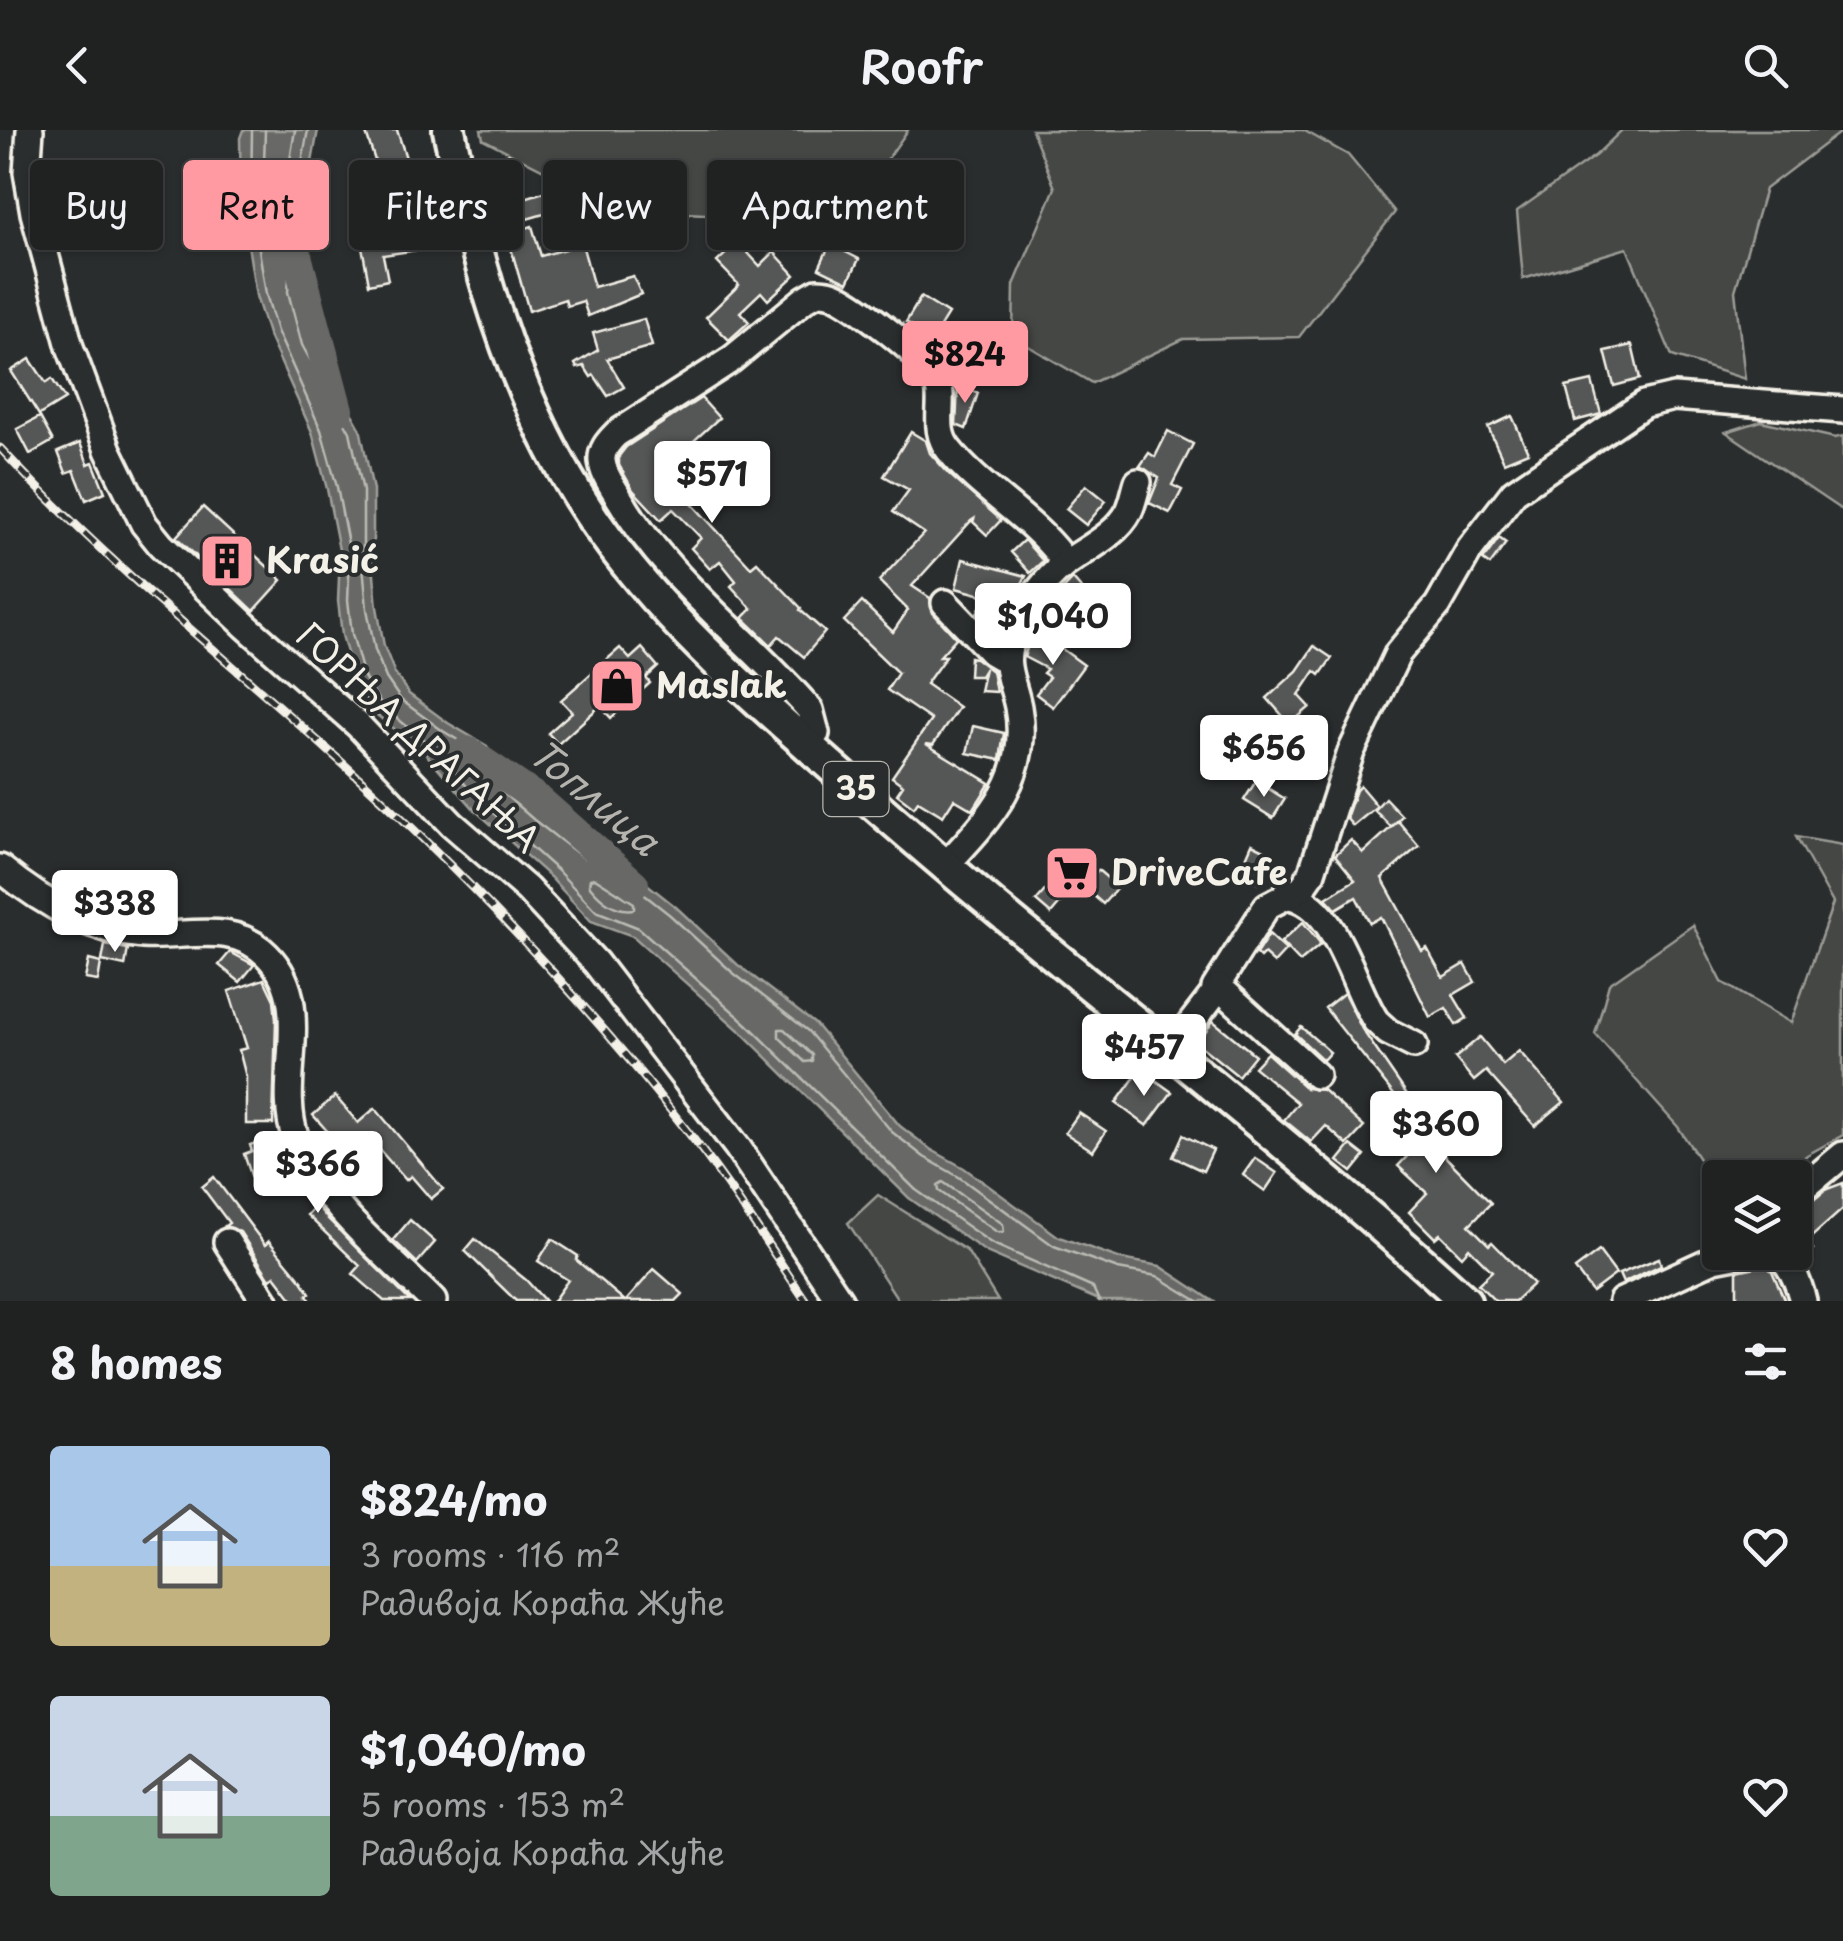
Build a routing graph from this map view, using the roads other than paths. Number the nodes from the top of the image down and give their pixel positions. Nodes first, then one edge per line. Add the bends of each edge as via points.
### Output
1 (30, 130) edge
2 (449, 130) edge
3 (1843, 410) edge
4 (1138, 482) dead end
5 (1059, 569) junction
6 (945, 603) dead end
7 (1004, 659) junction
8 (806, 744) junction
9 (944, 867) junction
10 (0, 868) edge
11 (1286, 895) junction
12 (1215, 988) junction
13 (1414, 1045) dead end
14 (1170, 1051) junction
15 (1316, 1074) dead end
16 (1843, 1155) edge
17 (1812, 1181) edge
18 (228, 1242) dead end
19 (1702, 1265) edge
20 (1790, 1270) edge
21 (265, 1301) edge
22 (433, 1301) edge
23 (840, 1301) edge
24 (1465, 1301) edge
25 (1622, 1301) edge
26 (1803, 1301) edge

1 - 23 street, ГОРЊА ДРАГАЊА via 27,172 34,212 70,347 144,524 596,962 738,1148
2 - 8 main road, 35 via 500,327 530,409 570,483 646,590
3 - 11 street via 1674,397 1644,404 1514,492 1398,653 1352,752 1311,876
4 - 5 street via 1118,526
5 - 7 street via 1034,597
5 - 8 street via 1061,557 1042,532 942,440 936,376 918,355 837,296 817,292 805,300 732,359 616,434 602,462 634,523 810,710 816,733
6 - 7 street
7 - 9 street via 1022,739 1016,774
8 - 9 main road, 35
9 - 14 main road, 35
10 - 22 street via 60,910 92,922 142,934 226,934 267,955 290,998 290,1113 297,1143 318,1183
11 - 12 street via 1268,906
11 - 13 street via 1317,911 1376,1021
12 - 14 street
12 - 15 street via 1223,988
14 - 24 main road, 35
16 - 17 street
18 - 21 street
19 - 25 street
20 - 26 street

